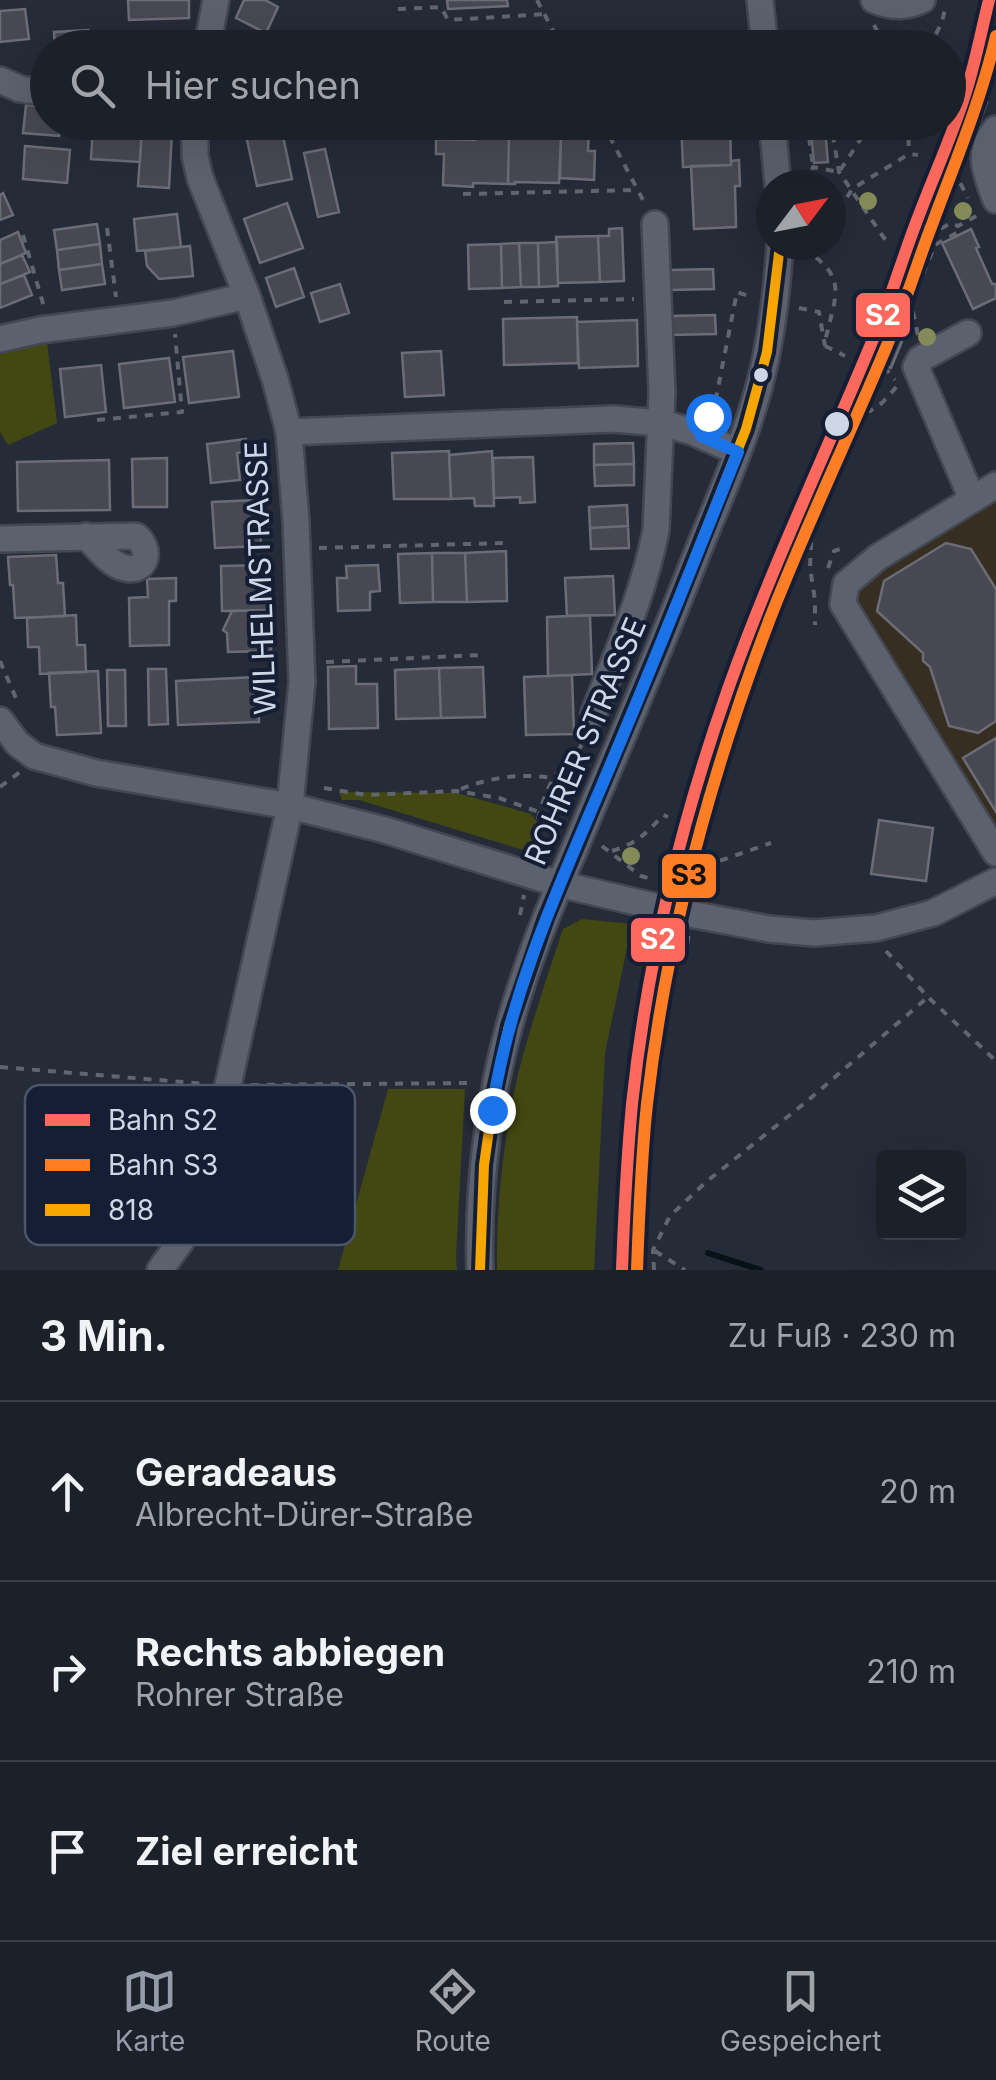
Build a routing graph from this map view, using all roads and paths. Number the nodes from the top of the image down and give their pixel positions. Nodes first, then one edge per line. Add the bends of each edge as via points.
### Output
1 (216, 0) edge
2 (538, 0) edge
3 (760, 0) edge
4 (874, 0) edge
5 (922, 0) edge
6 (942, 0) edge
7 (398, 9) dead end
8 (545, 14) junction
9 (210, 30) edge
10 (553, 30) edge
11 (763, 30) edge
12 (936, 30) edge
13 (0, 80) edge
14 (30, 90) edge
15 (996, 129) edge
16 (196, 140) edge
17 (611, 140) edge
18 (774, 140) edge
19 (808, 140) edge
20 (834, 140) edge
21 (860, 140) edge
22 (909, 140) edge
23 (909, 154) junction
24 (918, 155) dead end
25 (811, 169) joint
26 (953, 169) dead end
27 (777, 170) edge
28 (820, 170) edge
29 (839, 170) edge
30 (840, 170) edge
31 (846, 181) edge
32 (852, 189) junction
33 (637, 190) junction
34 (463, 194) dead end
35 (846, 199) edge
36 (969, 200) dead end
37 (986, 207) edge
38 (655, 224) joint
39 (926, 225) dead end
40 (958, 226) junction
41 (107, 228) dead end
42 (23, 235) dead end
43 (891, 242) dead end
44 (779, 260) edge
45 (818, 260) edge
46 (738, 292) dead end
47 (246, 296) junction
48 (658, 299) junction
49 (504, 302) dead end
50 (805, 309) dead end
51 (173, 313) junction
52 (120, 320) junction
53 (883, 326) dead end
54 (50, 329) junction
55 (968, 334) dead end
56 (918, 338) junction
57 (0, 339) edge
58 (825, 346) junction
59 (845, 356) dead end
60 (868, 362) dead end
61 (916, 367) junction
62 (851, 404) dead end
63 (96, 420) dead end
64 (662, 423) junction
65 (289, 432) junction
66 (701, 436) junction
67 (738, 452) junction
68 (996, 485) edge
69 (972, 499) junction
70 (799, 532) dead end
71 (86, 536) dead end
72 (0, 539) edge
73 (504, 543) dead end
74 (297, 548) junction
75 (815, 625) dead end
76 (482, 655) dead end
77 (0, 662) edge
78 (302, 664) junction
79 (594, 713) joint
80 (12, 717) edge
81 (553, 778) junction
82 (456, 791) junction
83 (291, 795) junction
84 (540, 812) junction
85 (694, 814) dead end
86 (668, 816) dead end
87 (581, 833) junction
88 (770, 842) dead end
89 (612, 851) junction
90 (996, 854) edge
91 (705, 866) junction
92 (526, 874) junction
93 (656, 881) dead end
94 (996, 881) edge
95 (559, 884) junction
96 (704, 895) dead end
97 (876, 928) junction
98 (928, 997) junction
99 (996, 1061) edge
100 (0, 1066) edge
101 (496, 1082) junction
102 (217, 1085) edge
103 (228, 1085) edge
104 (295, 1085) edge
105 (178, 1245) edge
106 (654, 1250) junction
107 (160, 1270) edge
108 (480, 1270) edge
109 (654, 1270) edge
110 (685, 1270) edge

1 - 9 street
2 - 8 path
3 - 11 street
4 - 5 street via 892,6
6 - 12 path via 945,12
7 - 8 path via 441,7 448,20
8 - 10 path
13 - 14 street
15 - 37 street via 984,150
16 - 47 street, WILHELMSTRASSE via 200,178
17 - 33 path
18 - 27 street
19 - 25 path
20 - 29 path
21 - 30 path
22 - 23 path
23 - 24 path
23 - 32 path
25 - 28 path
26 - 36 path
31 - 32 path
32 - 35 path
32 - 43 path
33 - 34 path
33 - 38 path
37 - 40 path
38 - 48 street, ROHRER STRASSE
39 - 40 path
40 - 56 path via 960,231 935,245 911,303
41 - 52 path
42 - 54 path
44 - 67 street, ROHRER STRASSE via 760,386
45 - 58 path via 836,282
46 - 66 path via 716,398
47 - 51 street
47 - 65 street, WILHELMSTRASSE
48 - 49 path
48 - 64 street, ROHRER STRASSE
50 - 58 path via 819,312
51 - 52 street
51 - 63 path via 182,412
52 - 54 street
53 - 56 path
54 - 57 street
55 - 61 street
56 - 61 path
58 - 59 path
60 - 62 path via 898,384 870,411
61 - 69 street
64 - 65 street via 613,419
64 - 66 street
64 - 79 street, ROHRER STRASSE via 652,552
65 - 74 street, WILHELMSTRASSE
66 - 67 street
67 - 87 street, ROHRER STRASSE
68 - 69 street
69 - 90 street via 878,557 846,584 842,604
70 - 75 path via 811,543
71 - 72 street
73 - 74 path
74 - 78 street, WILHELMSTRASSE
76 - 78 path
77 - 80 path
78 - 83 street, WILHELMSTRASSE
79 - 81 path via 580,750
80 - 83 street via 17,743 34,756 96,774
81 - 82 path via 504,776
81 - 84 path
82 - 83 path
82 - 84 path
83 - 92 street
83 - 103 street, WILHELMSTRASSE
84 - 87 path
84 - 92 path
85 - 91 path via 701,817
86 - 89 path via 643,838
87 - 89 path
87 - 95 street, ROHRER STRASSE
88 - 91 path
89 - 93 path
91 - 96 path
92 - 95 street
94 - 97 street via 933,913
95 - 97 street via 769,929 814,934
95 - 101 street, ROHRER STRASSE
97 - 98 path via 884,948
98 - 99 path
98 - 106 path via 706,1182 670,1216
100 - 102 path
101 - 104 path
101 - 108 street, ROHRER STRASSE
105 - 107 street, WILHELMSTRASSE
106 - 109 path
106 - 110 path

